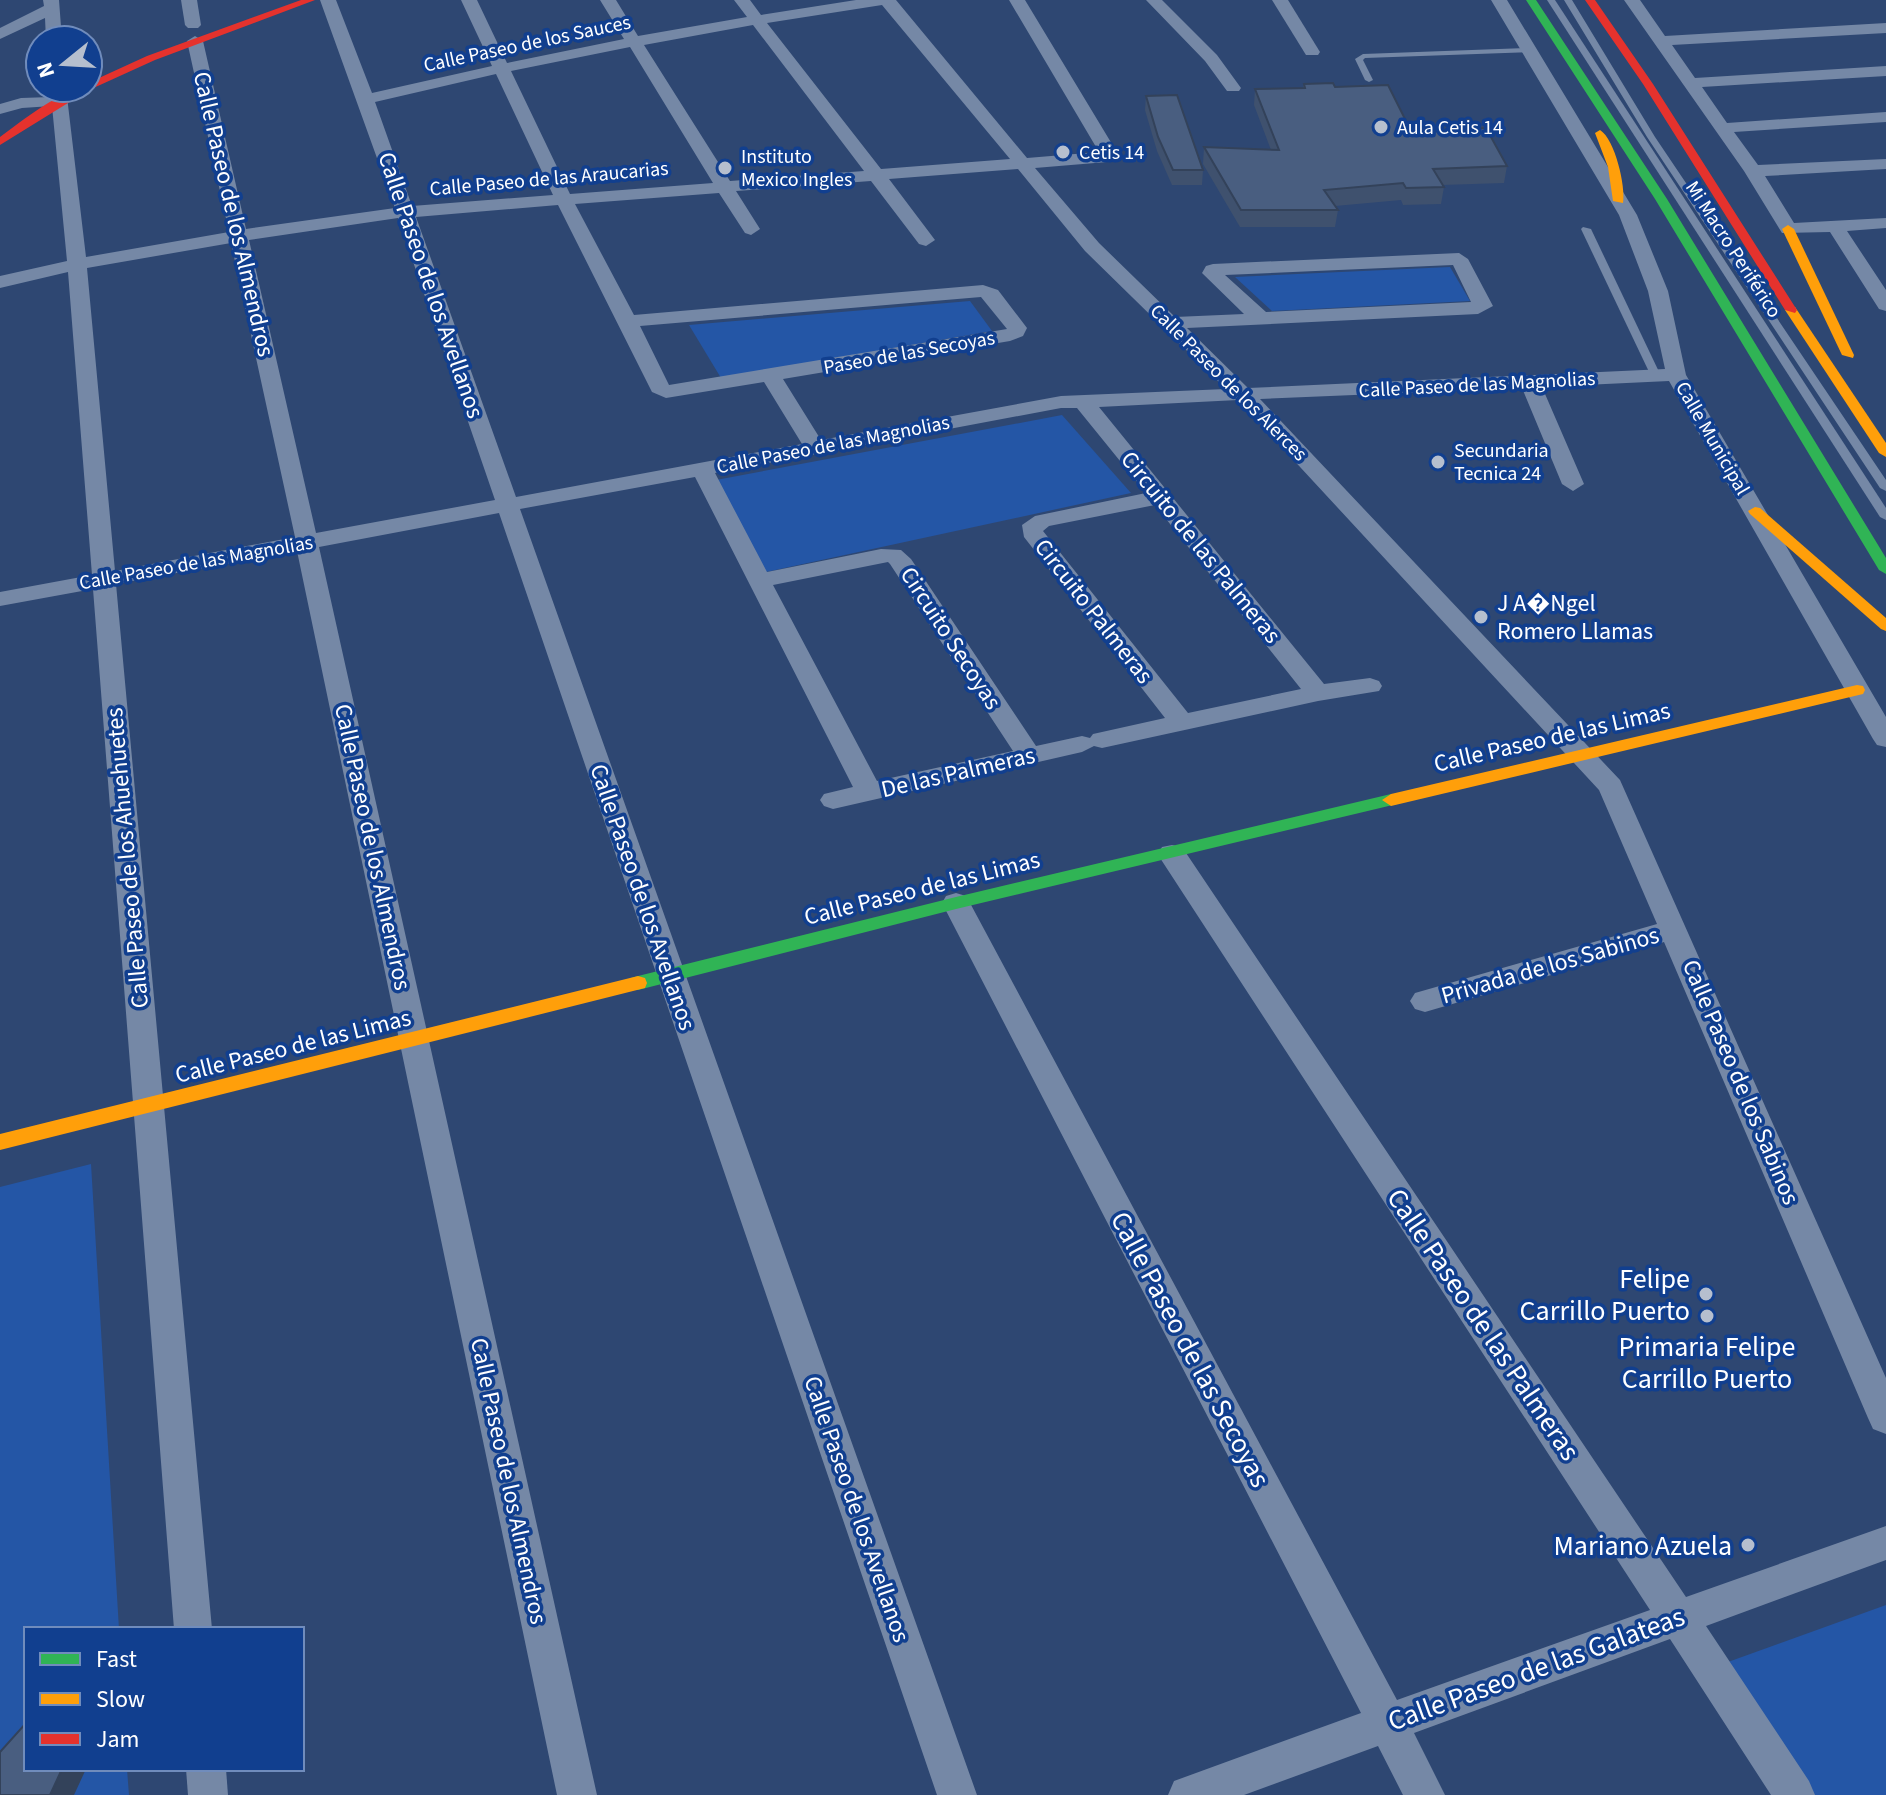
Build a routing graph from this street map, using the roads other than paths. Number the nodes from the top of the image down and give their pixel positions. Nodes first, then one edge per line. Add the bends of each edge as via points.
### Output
1 (189, 0) edge
2 (310, 0) edge
3 (328, 0) edge
4 (469, 0) edge
5 (608, 0) edge
6 (742, 0) edge
7 (887, 0) edge
8 (1017, 0) edge
9 (1154, 0) edge
10 (1280, 0) edge
11 (1499, 0) edge
12 (1531, 0) edge
13 (1551, 0) edge
14 (1568, 0) edge
15 (1590, 0) edge
16 (1632, 0) edge
17 (51, 4) edge
18 (264, 8) edge
19 (756, 19) junction
20 (53, 24) edge
21 (1886, 28) edge
22 (194, 33) junction
23 (0, 34) edge
24 (632, 40) junction
25 (1556, 40) junction
26 (1660, 41) junction
27 (1529, 50) junction
28 (1312, 52) dead end
29 (104, 62) edge
30 (500, 67) junction
31 (1886, 71) edge
32 (104, 78) edge
33 (1369, 80) dead end
34 (1690, 83) junction
35 (1233, 88) dead end
36 (366, 99) junction
37 (24, 102) edge
38 (21, 103) junction
39 (42, 104) edge
40 (57, 104) edge
41 (0, 109) edge
42 (0, 117) edge
43 (1886, 117) edge
44 (1722, 128) junction
45 (0, 142) edge
46 (1022, 162) junction
47 (1886, 164) edge
48 (1753, 171) junction
49 (878, 174) junction
50 (723, 185) junction
51 (563, 198) junction
52 (1619, 201) junction
53 (405, 212) junction
54 (1886, 223) edge
55 (1835, 226) junction
56 (751, 229) dead end
57 (1586, 229) dead end
58 (1788, 229) junction
59 (238, 236) junction
60 (926, 240) dead end
61 (77, 264) junction
62 (0, 282) edge
63 (1886, 305) edge
64 (1262, 319) junction
65 (628, 321) junction
66 (1171, 323) junction
67 (1666, 375) junction
68 (771, 376) junction
69 (1529, 381) junction
70 (1243, 394) junction
71 (1083, 401) junction
72 (1874, 435) junction
73 (815, 448) junction
74 (1886, 453) edge
75 (702, 469) junction
76 (1573, 484) dead end
77 (1886, 488) edge
78 (1160, 497) junction
79 (507, 505) junction
80 (1755, 511) junction
81 (1886, 517) edge
82 (307, 542) junction
83 (1886, 570) edge
84 (103, 579) junction
85 (761, 580) junction
86 (0, 599) edge
87 (1886, 626) edge
88 (1370, 686) dead end
89 (1857, 690) junction
90 (1318, 693) junction
91 (1181, 722) junction
92 (1886, 739) edge
93 (1583, 754) junction
94 (1029, 756) junction
95 (869, 792) junction
96 (833, 800) dead end
97 (1172, 854) junction
98 (956, 903) junction
99 (1674, 929) junction
100 (670, 974) junction
101 (1425, 1001) dead end
102 (415, 1041) junction
103 (147, 1107) junction
104 (0, 1142) edge
105 (1886, 1418) edge
106 (1886, 1543) edge
107 (1679, 1617) junction
108 (193, 1627) edge
109 (1386, 1721) junction
110 (206, 1771) edge
111 (208, 1795) edge
112 (577, 1795) edge
113 (957, 1795) edge
114 (1188, 1795) edge
115 (1425, 1795) edge
116 (1795, 1795) edge

1 - 22 street, Calle Paseo de los Almendros
2 - 18 main road
3 - 36 street, Calle Paseo de los Avellanos
4 - 30 street
5 - 24 street
6 - 19 street
7 - 19 street, Calle Paseo de los Sauces
7 - 46 street, Calle Paseo de los Alerces
8 - 46 street, Calle Paseo de las Araucarias via 1109,154
9 - 35 street
10 - 28 street
11 - 27 street, Calle Municipal
12 - 25 main road
13 - 81 lane, Mi Macro Periférico
14 - 77 lane, Mi Macro Periférico via 1651,137
15 - 72 main road
16 - 26 street
17 - 20 street
17 - 23 street
18 - 22 main road
18 - 22 main road via 246,7
19 - 24 street, Calle Paseo de los Sauces
19 - 49 street
21 - 26 street
22 - 29 main road
22 - 32 main road
22 - 59 street, Calle Paseo de los Almendros
24 - 30 street, Calle Paseo de los Sauces
24 - 50 street
25 - 52 main road via 1614,167
25 - 83 main road via 1653,186
26 - 34 street
27 - 33 lane via 1363,56 1359,59
27 - 52 street, Calle Municipal
30 - 36 street, Calle Paseo de los Sauces
30 - 51 street
31 - 34 street
34 - 44 street
36 - 53 street, Calle Paseo de los Avellanos
37 - 38 main road
38 - 41 street
38 - 42 main road
39 - 45 main road
40 - 61 street, Calle Paseo de los Ahuehuetes
43 - 44 street
44 - 48 street
46 - 49 street, Calle Paseo de las Araucarias
46 - 66 street, Calle Paseo de los Alerces via 1092,247
47 - 48 street
48 - 58 street
49 - 50 street, Calle Paseo de las Araucarias
49 - 60 street
50 - 51 street, Calle Paseo de las Araucarias
50 - 56 street
51 - 53 street, Calle Paseo de las Araucarias
51 - 65 street, Paseo de las Secoyas
52 - 67 street, Calle Municipal via 1658,291
53 - 59 street, Calle Paseo de las Araucarias
53 - 79 street, Calle Paseo de los Avellanos
54 - 55 street
55 - 58 street
55 - 63 street
57 - 67 lane
58 - 72 main road via 1873,407
59 - 61 street, Calle Paseo de las Araucarias
59 - 82 street, Calle Paseo de los Almendros
61 - 62 street, Calle Paseo de las Araucarias
61 - 84 street, Calle Paseo de los Ahuehuetes
64 - 64 street via 1478,308 1483,306 1459,259 1213,270
64 - 66 street
65 - 68 street, Paseo de las Secoyas via 659,388 666,392
65 - 68 street, Paseo de las Secoyas via 983,291 1017,328 1010,335
66 - 70 street, Calle Paseo de los Alerces
67 - 69 street, Calle Paseo de las Magnolias
67 - 80 street, Calle Municipal
68 - 73 street
69 - 70 street, Calle Paseo de las Magnolias
69 - 76 street
70 - 71 street, Calle Paseo de las Magnolias
70 - 93 street, Calle Paseo de los Alerces
71 - 73 street, Calle Paseo de las Magnolias
71 - 78 street, Circuito de las Palmeras
72 - 74 main road
73 - 75 street, Calle Paseo de las Magnolias
75 - 79 street, Calle Paseo de las Magnolias
75 - 85 street
78 - 90 street, Circuito de las Palmeras
78 - 91 street, Circuito Palmeras via 1043,521 1033,525 1032,532
79 - 82 street, Calle Paseo de las Magnolias
79 - 100 street, Calle Paseo de los Avellanos
80 - 87 main road
80 - 89 street, Calle Municipal
82 - 84 street, Calle Paseo de las Magnolias
82 - 102 street, Calle Paseo de los Almendros
84 - 86 street, Calle Paseo de las Magnolias
84 - 103 street, Calle Paseo de los Ahuehuetes
85 - 94 street, Circuito Secoyas via 893,555
85 - 95 street
88 - 90 street, De las Palmeras
89 - 92 street, Calle Municipal
89 - 93 main road, Calle Paseo de las Limas
90 - 91 street, De las Palmeras
91 - 94 street, De las Palmeras
93 - 97 main road, Calle Paseo de las Limas
93 - 99 street, Calle Paseo de los Sabinos via 1611,786
94 - 95 street, De las Palmeras
95 - 96 street, De las Palmeras
97 - 98 main road, Calle Paseo de las Limas
97 - 107 street, Calle Paseo de las Palmeras
98 - 100 main road, Calle Paseo de las Limas
98 - 109 street, Calle Paseo de las Secoyas
99 - 101 street, Privada de los Sabinos
99 - 105 street, Calle Paseo de los Sabinos
100 - 102 main road, Calle Paseo de las Limas
100 - 113 street, Calle Paseo de los Avellanos
102 - 103 main road, Calle Paseo de las Limas
102 - 112 street, Calle Paseo de los Almendros
103 - 104 main road, Calle Paseo de las Limas
103 - 108 street, Calle Paseo de los Ahuehuetes
106 - 107 street, Calle Paseo de las Galateas
107 - 109 street, Calle Paseo de las Galateas
107 - 116 street, Calle Paseo de las Palmeras
109 - 114 street, Calle Paseo de las Galateas
109 - 115 street, Calle Paseo de las Secoyas
110 - 111 street

